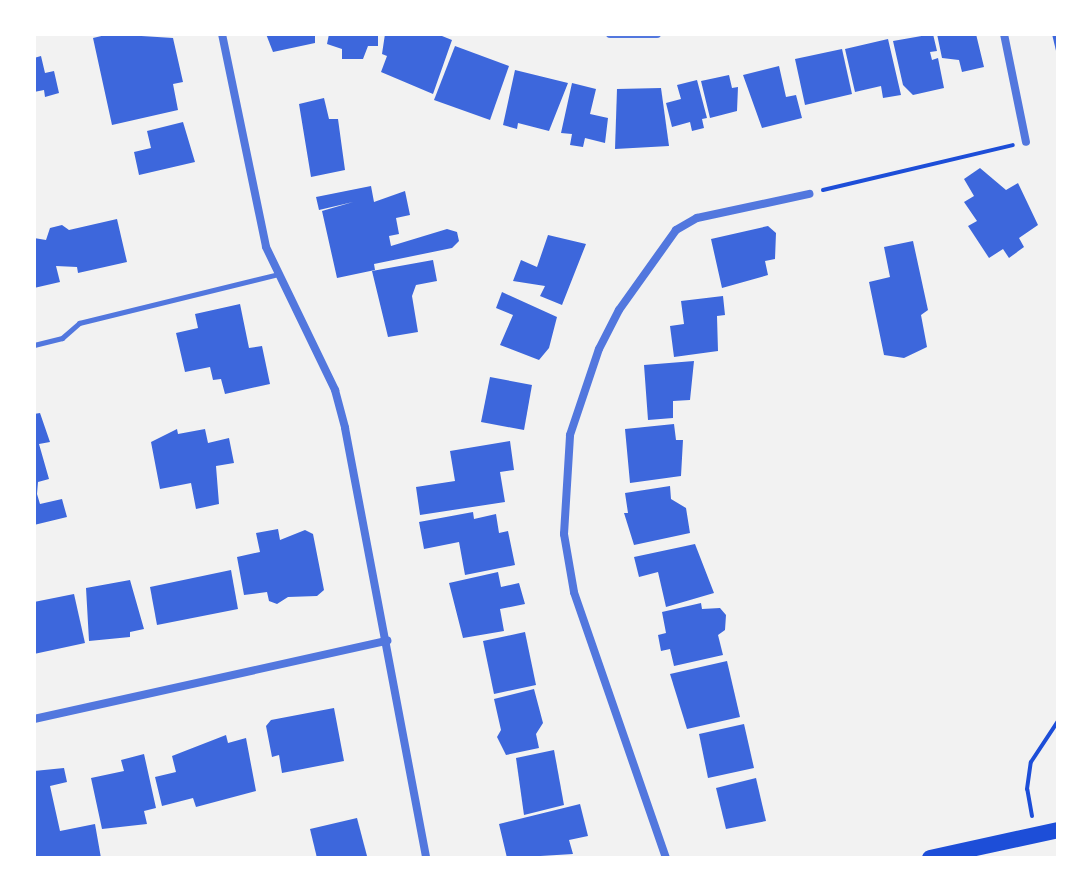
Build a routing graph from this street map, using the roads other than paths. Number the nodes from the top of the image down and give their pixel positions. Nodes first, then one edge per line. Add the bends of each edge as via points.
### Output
1 (222, 34) edge
2 (610, 34) edge
3 (657, 34) edge
4 (1004, 34) edge
5 (1026, 142) road end
6 (809, 194) road end
7 (279, 274) junction
8 (34, 345) edge
9 (387, 641) junction
10 (34, 719) edge
11 (1058, 830) edge
12 (426, 858) edge
13 (666, 858) edge
14 (930, 858) edge

1 - 7 street via 266,247
2 - 3 street
4 - 5 street
6 - 13 street via 686,222 644,269 599,349 570,435 564,534 591,647
7 - 8 lane via 79,323 62,338
7 - 9 street via 335,390
9 - 10 street
9 - 12 street
11 - 14 main road

